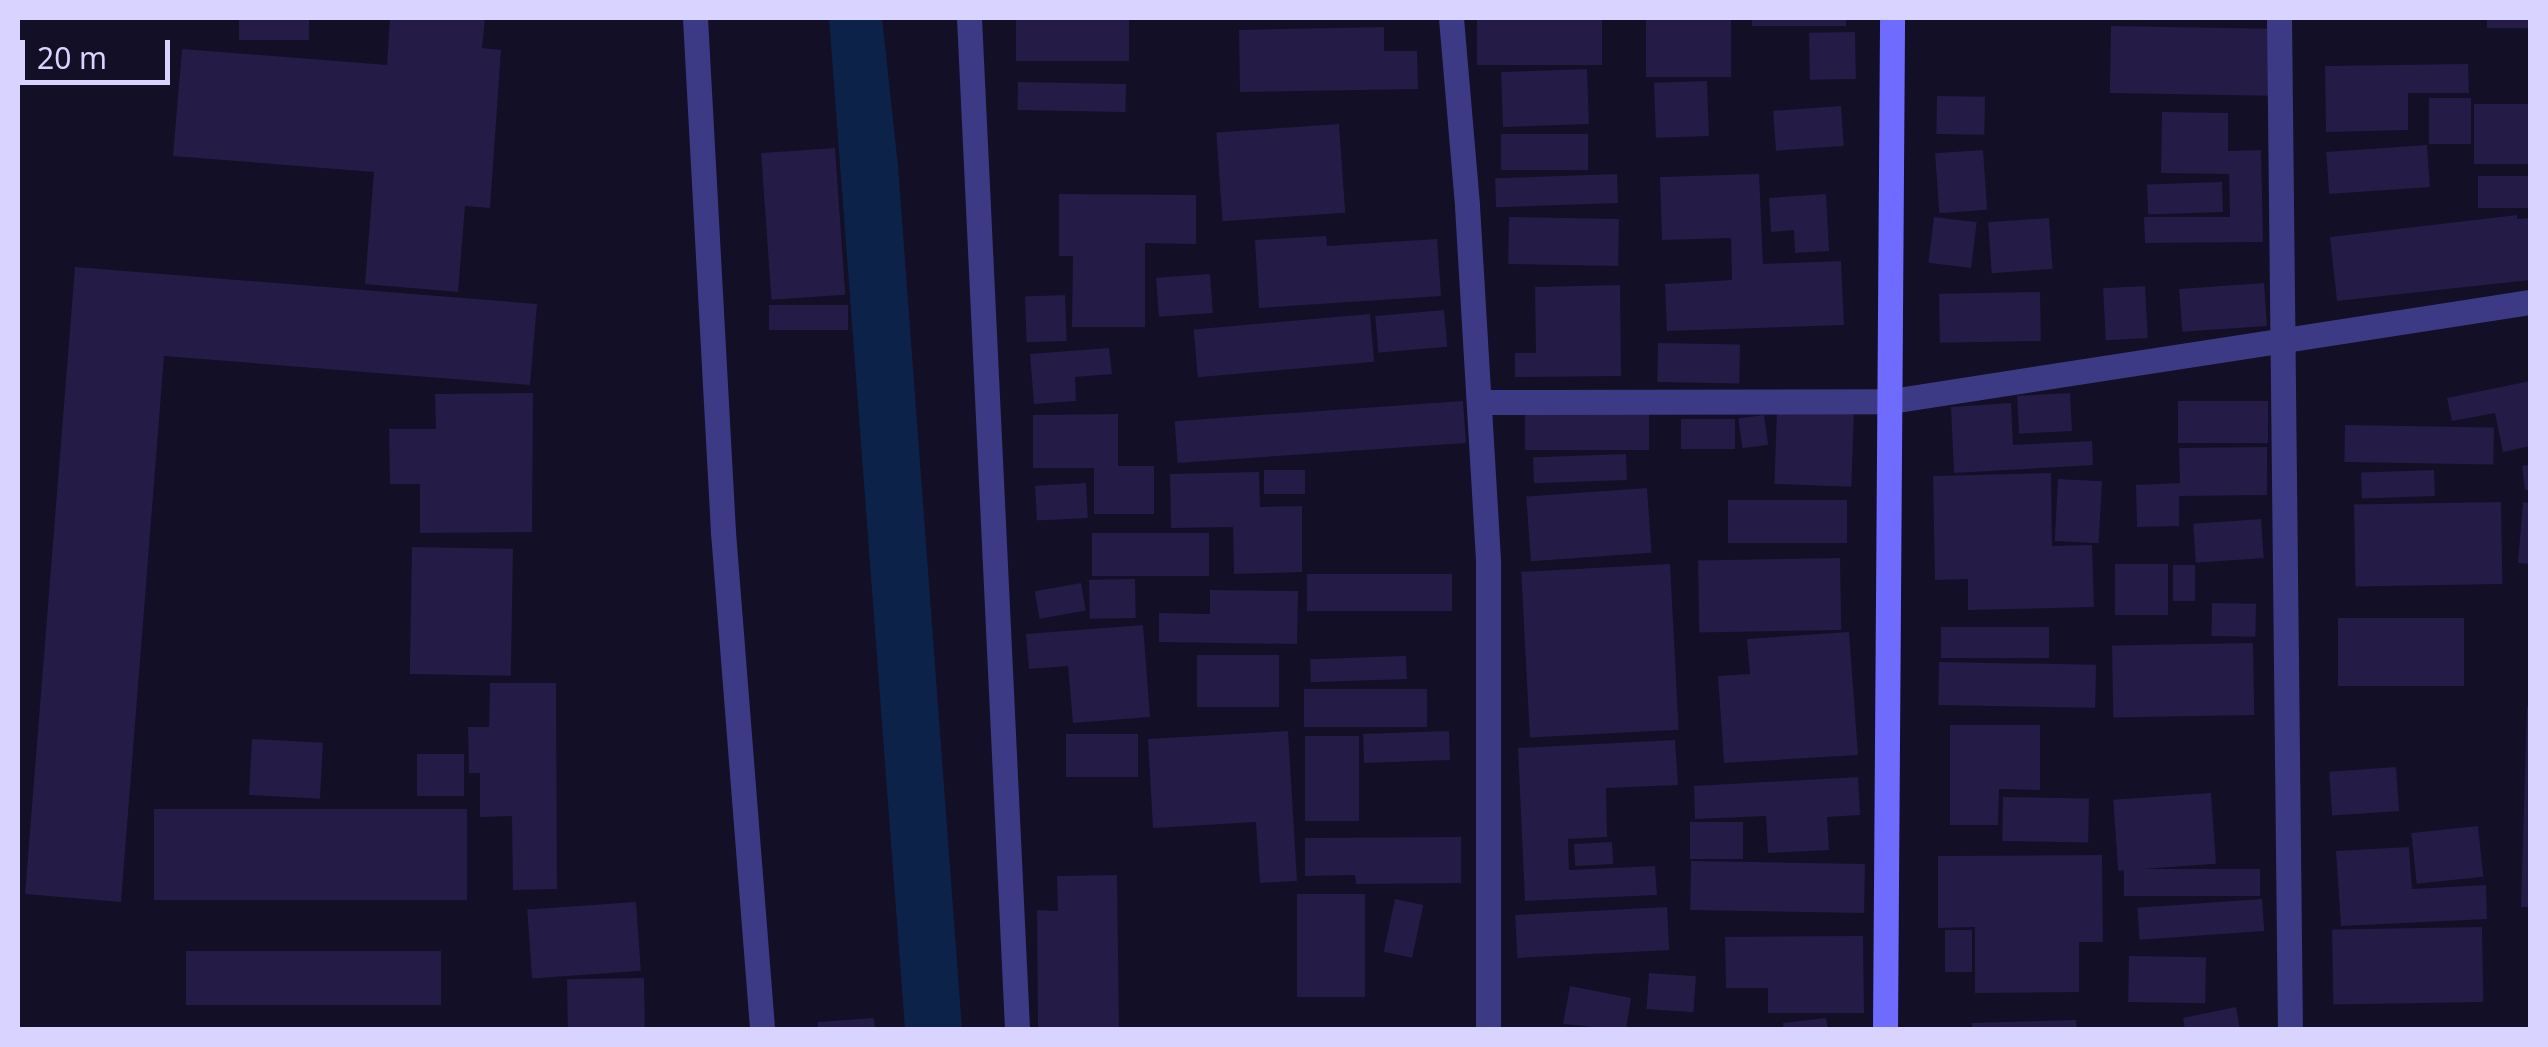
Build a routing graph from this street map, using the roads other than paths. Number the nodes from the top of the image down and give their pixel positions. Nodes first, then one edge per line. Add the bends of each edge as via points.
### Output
1 (695, 18) edge
2 (969, 18) edge
3 (1451, 18) edge
4 (1892, 18) edge
5 (2279, 18) edge
6 (2530, 302) edge
7 (2284, 339) junction
8 (1891, 400) junction
9 (1479, 402) junction
10 (762, 1030) edge
11 (1017, 1030) edge
12 (1488, 1030) edge
13 (1885, 1030) edge
14 (2290, 1030) edge

1 - 10 street via 723,532
2 - 11 street
3 - 9 street
4 - 8 main road
5 - 7 street
6 - 7 street
7 - 8 street
7 - 14 street
8 - 9 street
8 - 13 main road
9 - 12 street via 1488,562

